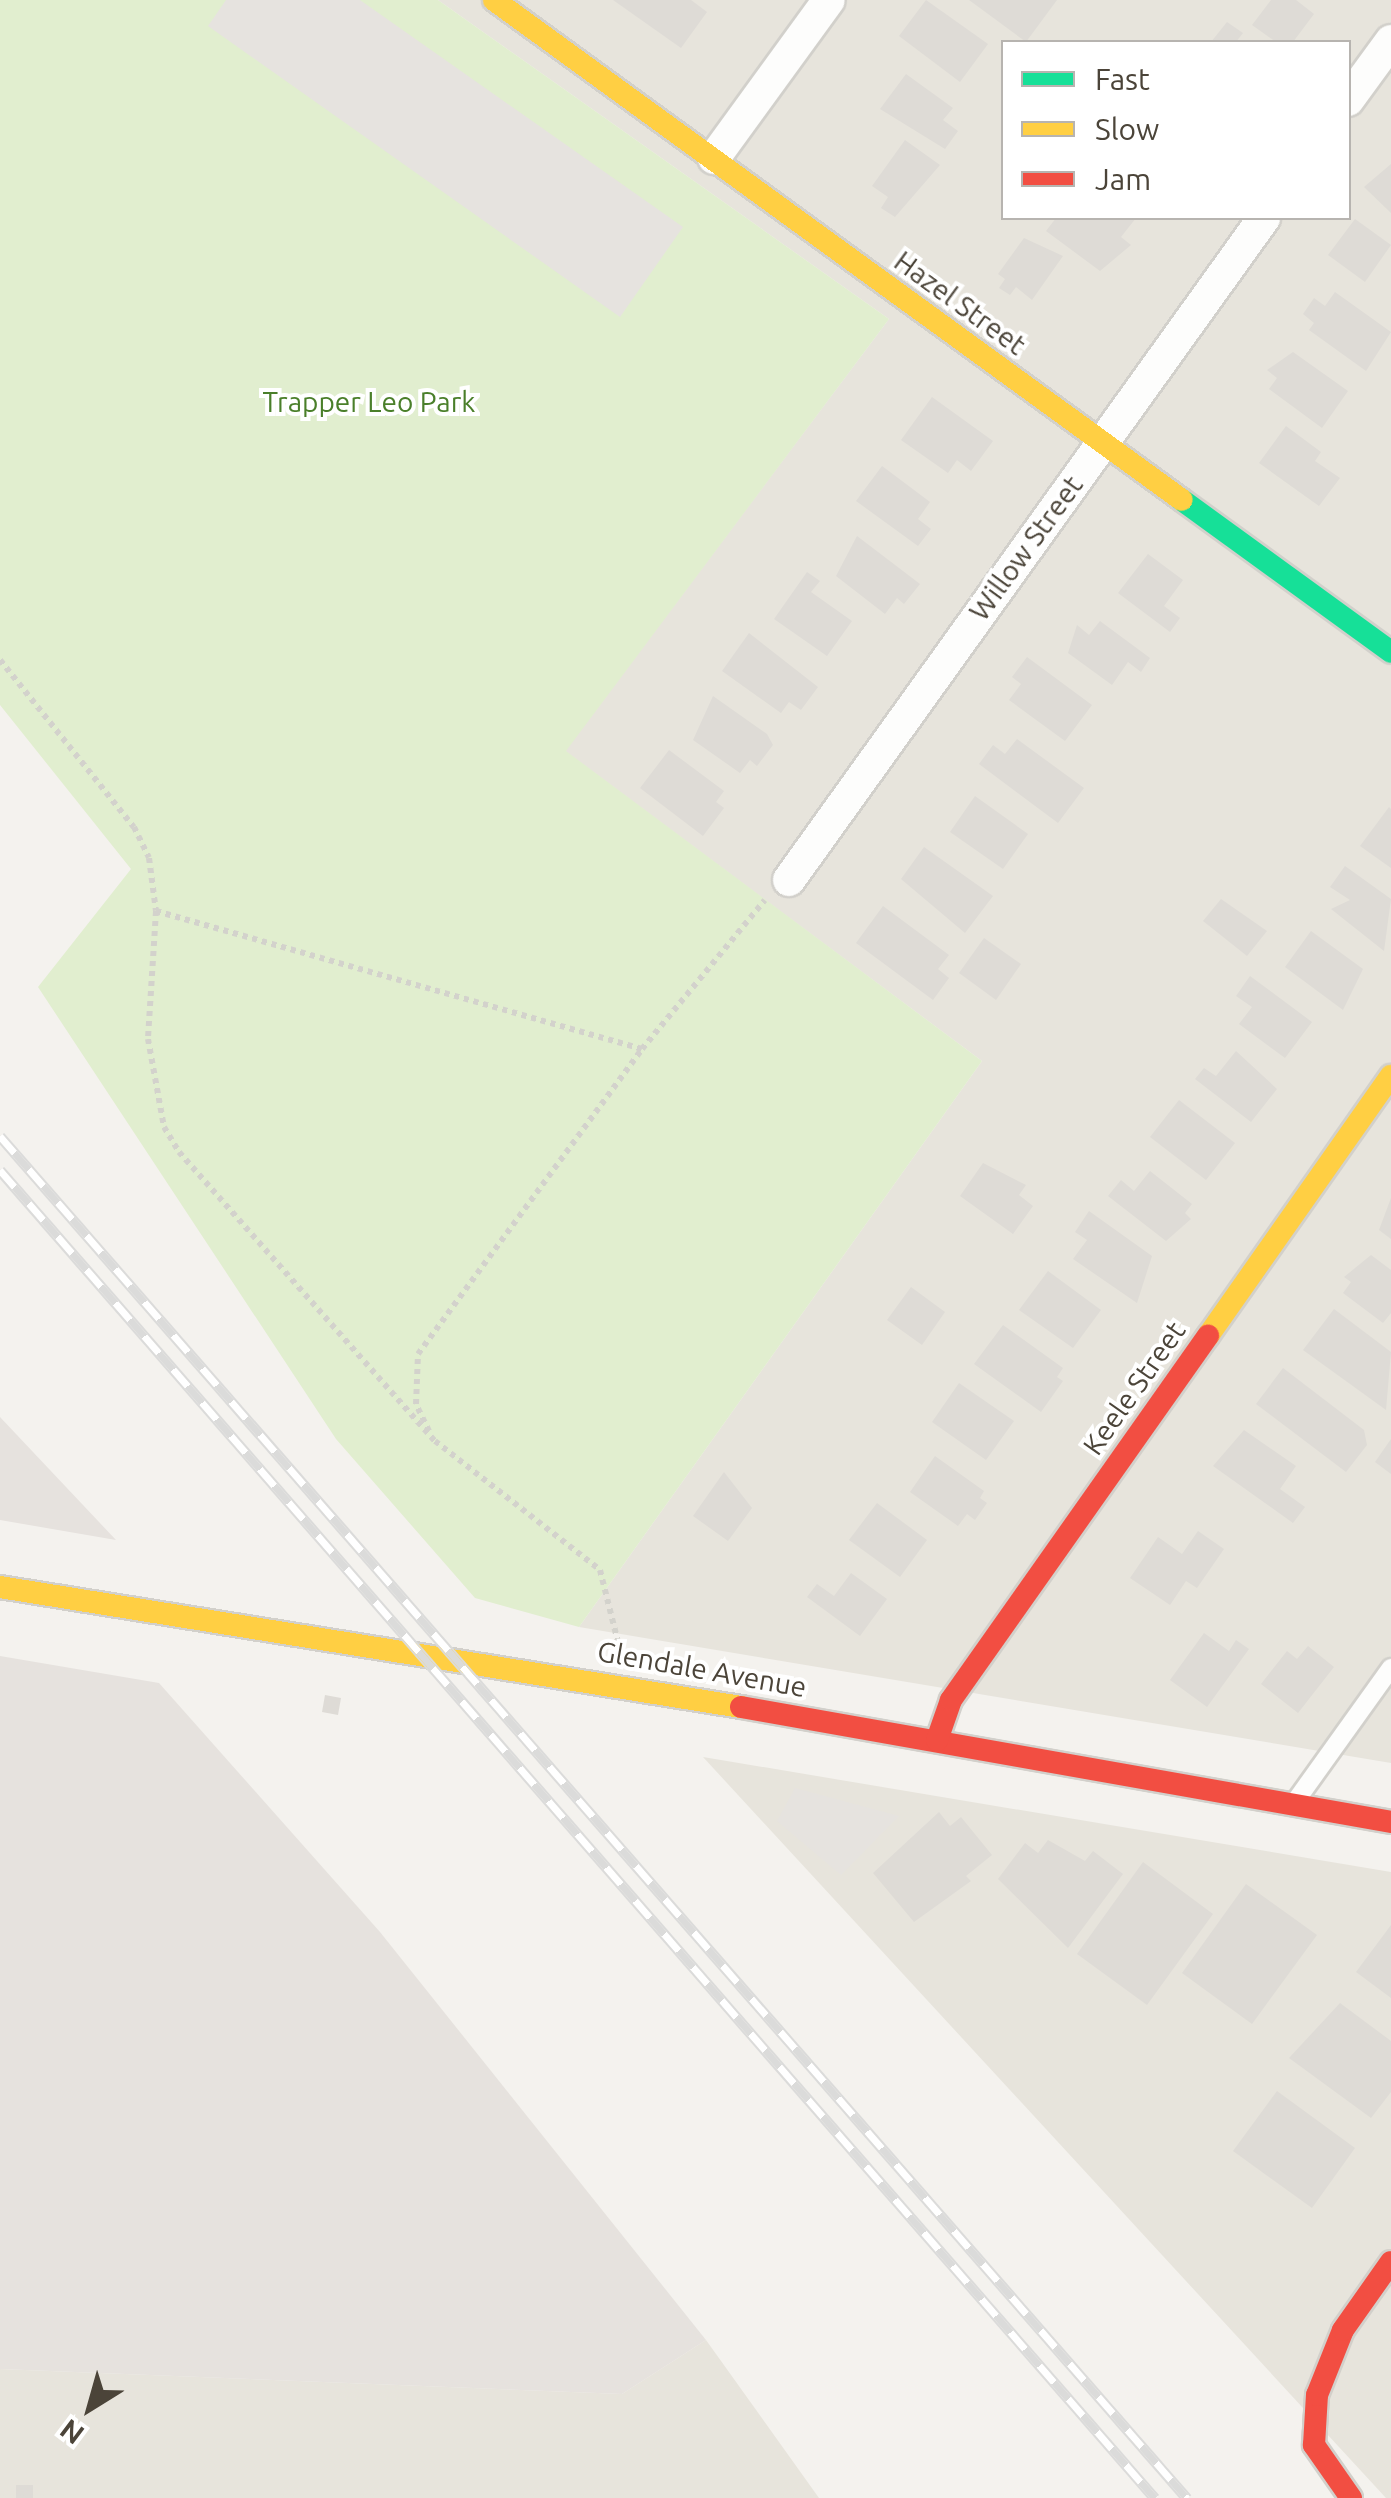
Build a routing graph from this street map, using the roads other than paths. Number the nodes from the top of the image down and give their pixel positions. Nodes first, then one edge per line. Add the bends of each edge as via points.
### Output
1 (494, 0) edge
2 (829, 0) edge
3 (1391, 41) edge
4 (1351, 96) edge
5 (714, 158) junction
6 (1263, 220) edge
7 (1101, 444) junction
8 (1391, 652) edge
9 (789, 880) road end
10 (1391, 1076) edge
11 (0, 1586) edge
12 (1391, 1668) edge
13 (937, 1740) junction
14 (1294, 1804) junction
15 (1391, 1822) edge
16 (1391, 2262) edge
17 (1351, 2498) edge

1 - 5 street, Hazel Street
2 - 5 street
3 - 4 street
5 - 7 street, Hazel Street
6 - 7 street, Willow Street
7 - 8 street, Hazel Street
7 - 9 street, Willow Street
10 - 13 street, Keele Street via 951,1700
11 - 13 street, Glendale Avenue
12 - 14 lane
13 - 14 street, Glendale Avenue
14 - 15 street, Glendale Avenue
16 - 17 street via 1344,2330 1317,2394 1314,2446

